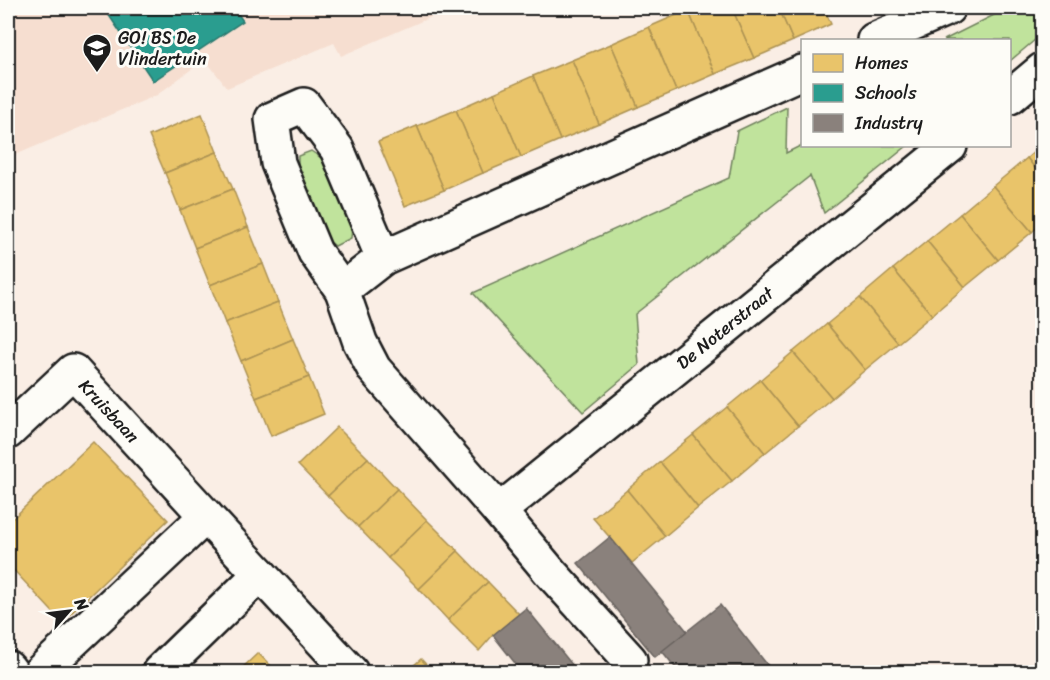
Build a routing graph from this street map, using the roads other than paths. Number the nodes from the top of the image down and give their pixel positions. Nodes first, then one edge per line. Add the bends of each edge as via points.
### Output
1 (948, 8) edge
2 (876, 39) edge
3 (1042, 70) edge
4 (801, 72) edge
5 (1011, 96) edge
6 (949, 147) edge
7 (383, 258) junction
8 (342, 290) junction
9 (8, 432) edge
10 (499, 511) junction
11 (206, 516) junction
12 (260, 574) junction
13 (630, 660) dead end
14 (8, 668) edge
15 (12, 672) edge
16 (40, 672) edge
17 (159, 672) edge
18 (351, 672) edge

1 - 2 street
3 - 5 street
4 - 7 street
6 - 10 street, De Noterstraat
7 - 8 street
7 - 8 street via 336,149 304,105 272,118 278,163 315,252
8 - 10 street via 374,369
9 - 11 street, Kruisbaan via 73,371
10 - 13 street
11 - 12 street, Kruisbaan
11 - 16 street
12 - 17 street
12 - 18 street, Kruisbaan
14 - 15 street

